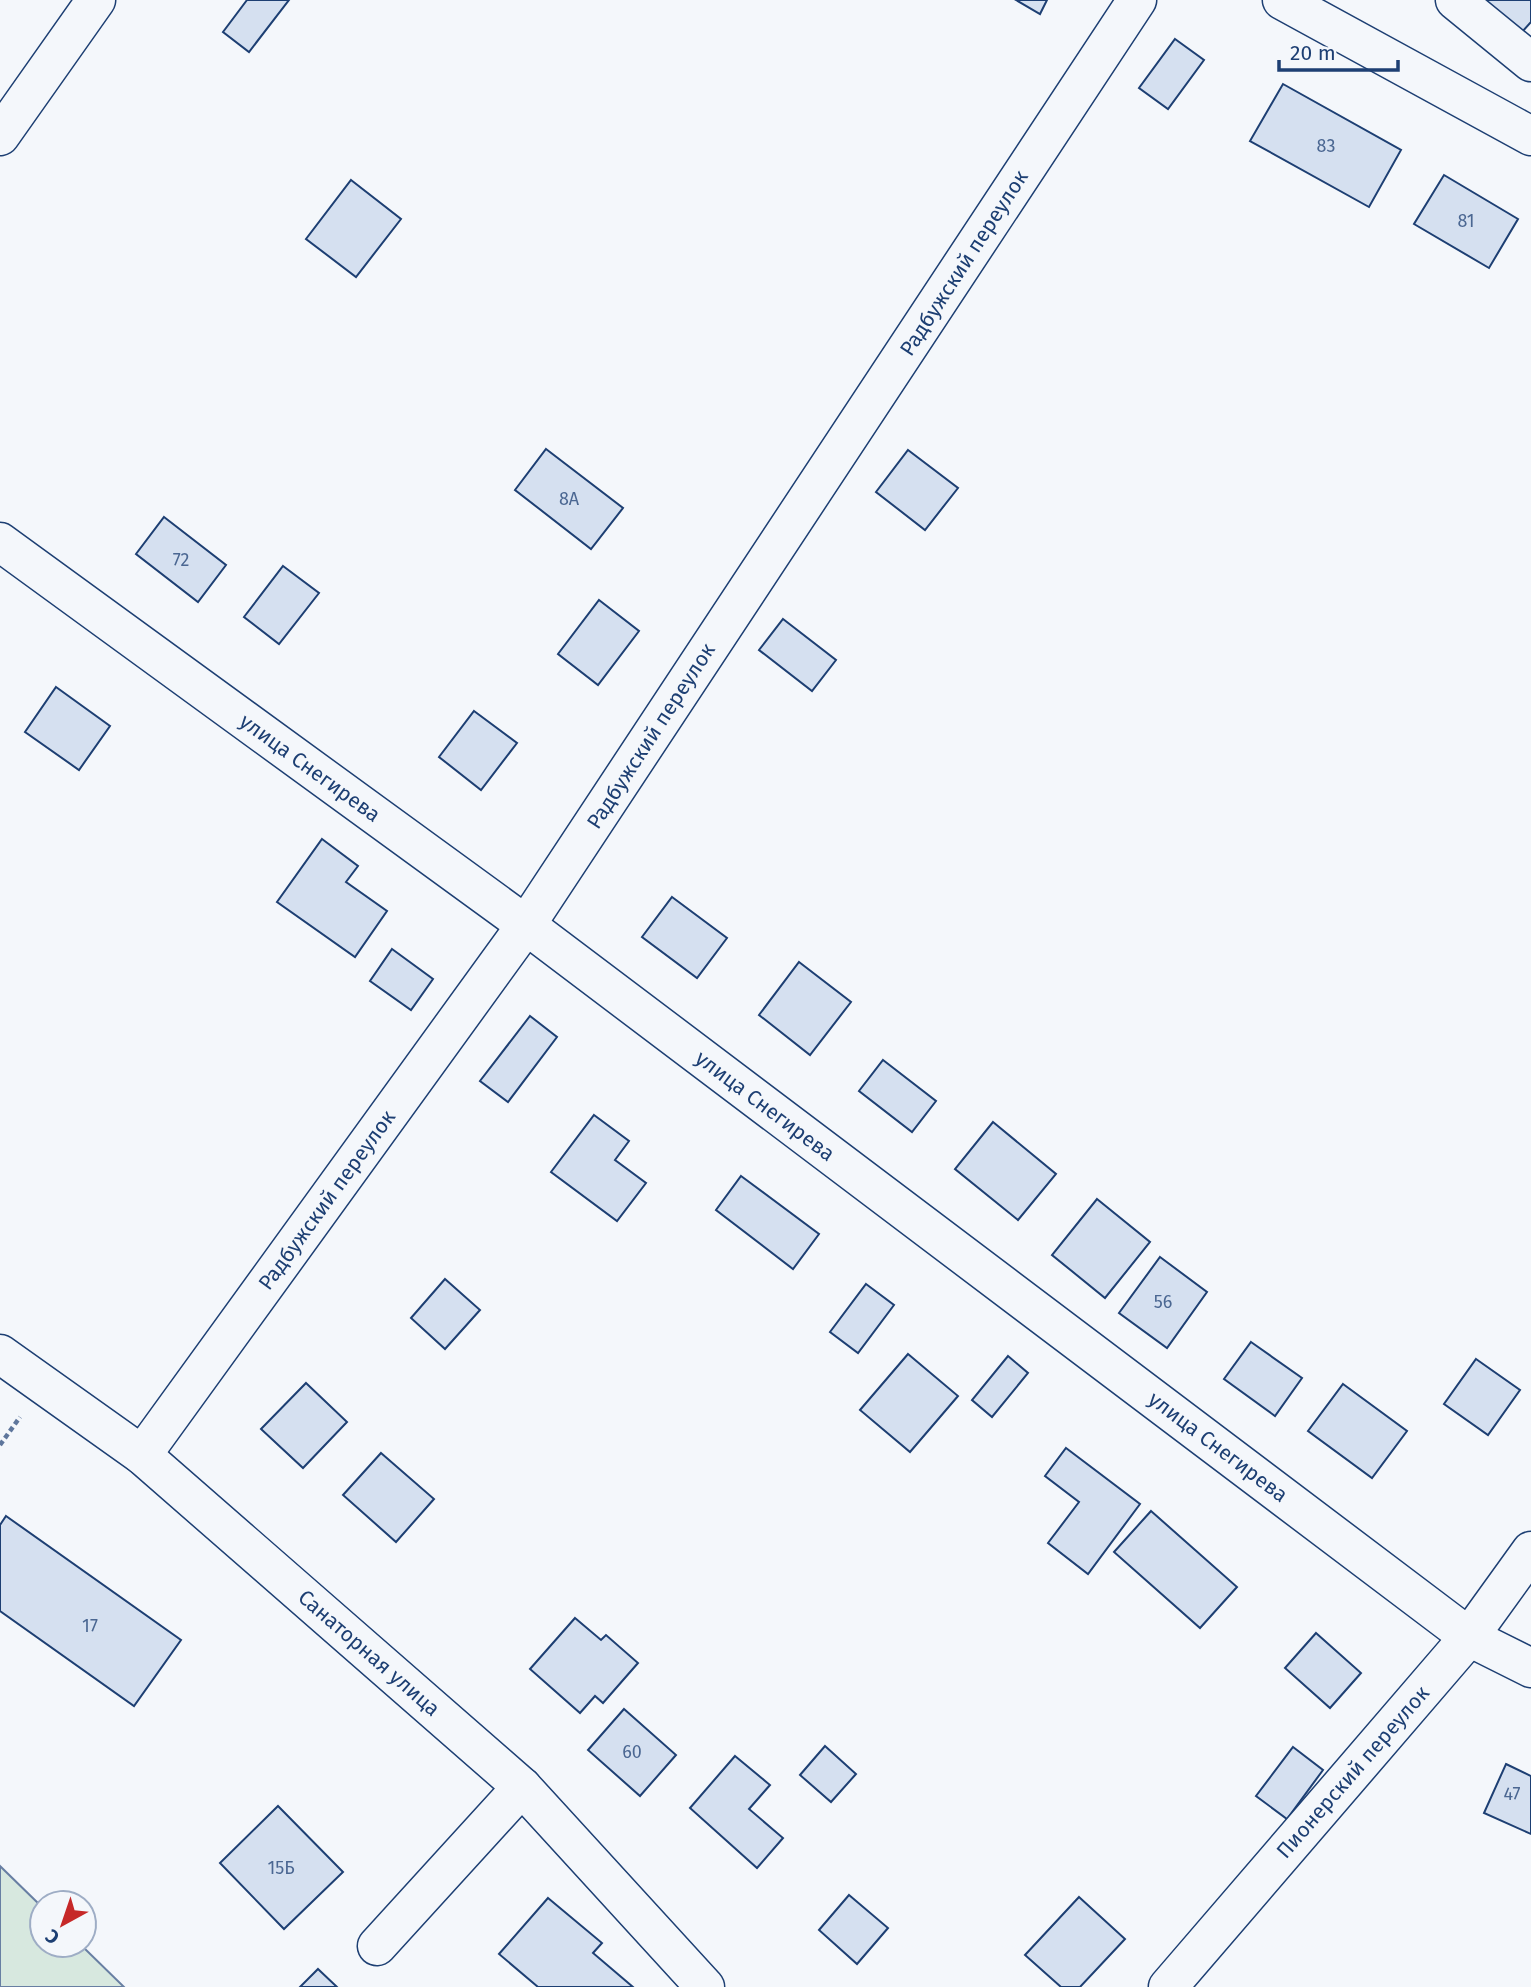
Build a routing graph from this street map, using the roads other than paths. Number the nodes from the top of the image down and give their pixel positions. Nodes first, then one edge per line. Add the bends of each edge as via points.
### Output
1 (96, 0) edge
2 (1138, 0) edge
3 (1455, 0) edge
4 (1284, 1) edge
5 (1531, 61) edge
6 (0, 136) edge
7 (1531, 136) edge
8 (0, 542) edge
9 (526, 925) junction
10 (0, 1354) edge
11 (142, 1455) junction
12 (1531, 1551) edge
13 (1469, 1636) junction
14 (1531, 1668) edge
15 (522, 1787) junction
16 (377, 1946) dead end
17 (705, 1987) edge
18 (1168, 1987) edge

1 - 6 street
2 - 9 street, Радбужский переулок
3 - 5 street
4 - 7 street
8 - 9 street, улица Снегирева
9 - 11 street, Радбужский переулок
9 - 13 street, улица Снегирева
10 - 11 street, Санаторная улица
11 - 15 street, Санаторная улица
12 - 13 street, Пионерский переулок
13 - 14 street, улица Снегирева
13 - 18 street, Пионерский переулок
15 - 16 street
15 - 17 street, Санаторная улица

